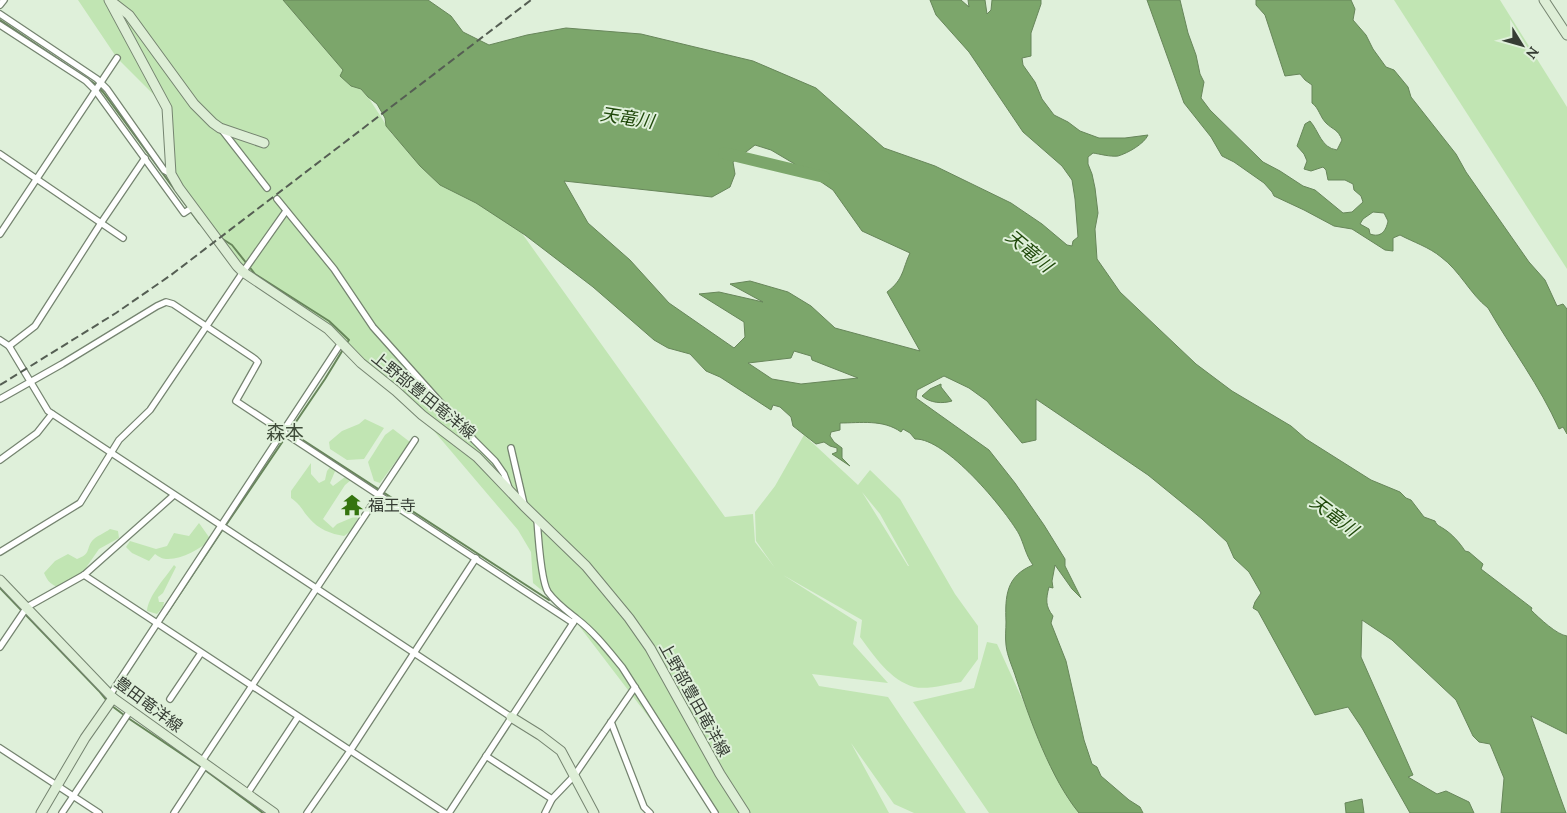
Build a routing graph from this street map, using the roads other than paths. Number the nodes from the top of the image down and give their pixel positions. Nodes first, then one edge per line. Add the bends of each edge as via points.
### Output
1 (4, 0) edge
2 (110, 0) edge
3 (1544, 0) edge
4 (0, 6) edge
5 (0, 14) edge
6 (0, 25) edge
7 (1567, 36) edge
8 (117, 58) dead end
9 (100, 82) junction
10 (95, 90) junction
11 (220, 128) junction
12 (264, 143) dead end
13 (0, 154) edge
14 (145, 158) junction
15 (171, 174) junction
16 (36, 179) junction
17 (267, 188) dead end
18 (277, 199) dead end
19 (192, 207) junction
20 (286, 211) junction
21 (101, 223) junction
22 (0, 234) edge
23 (123, 238) dead end
24 (243, 272) junction
25 (206, 327) junction
26 (0, 340) edge
27 (341, 343) junction
28 (9, 346) junction
29 (30, 382) junction
30 (0, 399) edge
31 (52, 414) junction
32 (283, 431) junction
33 (416, 440) dead end
34 (511, 448) dead end
35 (111, 453) junction
36 (0, 460) edge
37 (510, 490) junction
38 (378, 494) junction
39 (174, 495) junction
40 (524, 506) junction
41 (537, 520) junction
42 (220, 526) junction
43 (0, 552) edge
44 (476, 558) junction
45 (84, 575) junction
46 (0, 580) edge
47 (317, 589) junction
48 (27, 607) junction
49 (575, 621) junction
50 (157, 623) junction
51 (0, 647) edge
52 (201, 653) junction
53 (414, 653) junction
54 (251, 686) junction
55 (635, 687) junction
56 (111, 696) junction
57 (170, 699) dead end
58 (130, 711) junction
59 (298, 717) junction
60 (512, 717) junction
61 (611, 722) junction
62 (0, 748) edge
63 (350, 752) junction
64 (486, 756) junction
65 (204, 762) junction
66 (574, 776) junction
67 (56, 785) junction
68 (247, 794) junction
69 (73, 796) junction
70 (552, 799) junction
71 (41, 813) edge
72 (62, 813) edge
73 (99, 813) edge
74 (174, 813) edge
75 (274, 813) edge
76 (307, 813) edge
77 (445, 813) edge
78 (449, 813) edge
79 (545, 813) edge
80 (594, 813) edge
81 (650, 813) edge
82 (715, 813) edge
83 (745, 813) edge

1 - 4 street
2 - 11 main road via 129,15 194,104
2 - 15 main road, 上野部豊田竜洋線 via 166,108
3 - 7 main road
5 - 9 street
6 - 10 street
8 - 9 street
9 - 10 street
9 - 15 street via 164,170
10 - 14 street
10 - 16 street
11 - 12 main road
11 - 17 street
13 - 16 street
14 - 19 street via 184,213
14 - 21 street
15 - 19 main road, 上野部豊田竜洋線
16 - 21 street
16 - 22 street
18 - 20 street
19 - 24 main road, 上野部豊田竜洋線
20 - 24 street
20 - 37 street via 334,268 373,327 495,461
21 - 23 street
21 - 28 street via 35,326
24 - 25 street
24 - 27 main road, 上野部豊田竜洋線 via 328,329
25 - 29 street via 166,302
25 - 32 street via 258,362 236,401
25 - 35 street via 150,410 118,440
26 - 28 street
27 - 32 street
27 - 37 main road, 上野部豊田竜洋線 via 422,415 477,456
28 - 29 street
29 - 30 street
29 - 31 street
31 - 35 street
31 - 36 street via 37,433
32 - 38 street
32 - 42 street
33 - 38 street
34 - 40 street
35 - 39 street
35 - 43 street via 80,503
37 - 40 main road, 上野部豊田竜洋線
38 - 44 street
38 - 47 street
39 - 42 street
39 - 45 street
40 - 41 main road, 上野部豊田竜洋線
41 - 49 street via 547,591
41 - 83 main road, 上野部豊田竜洋線 via 586,566 629,618 650,648
42 - 47 street
42 - 50 street
44 - 49 street
44 - 53 street
45 - 48 street
45 - 50 street
46 - 48 main road, 豊田竜洋線
47 - 53 street
47 - 54 street
48 - 51 street
48 - 56 main road, 豊田竜洋線
49 - 55 street via 606,647
49 - 60 street
50 - 52 street
50 - 56 street
52 - 54 street
52 - 57 street
53 - 60 street
53 - 63 street
54 - 59 street
54 - 65 street
55 - 61 street
55 - 82 street
56 - 58 main road, 豊田竜洋線
56 - 67 main road
58 - 65 main road, 豊田竜洋線
58 - 69 street
59 - 63 street
59 - 68 street
60 - 64 street
60 - 66 main road via 561,751
61 - 66 street
61 - 81 street via 644,807
62 - 67 street
63 - 76 street
63 - 77 street
64 - 70 street
64 - 78 street
65 - 68 main road, 豊田竜洋線
65 - 74 street
66 - 70 street
66 - 80 main road
67 - 69 street
67 - 71 main road
68 - 75 main road, 豊田竜洋線
69 - 72 street
69 - 73 street
70 - 79 street

